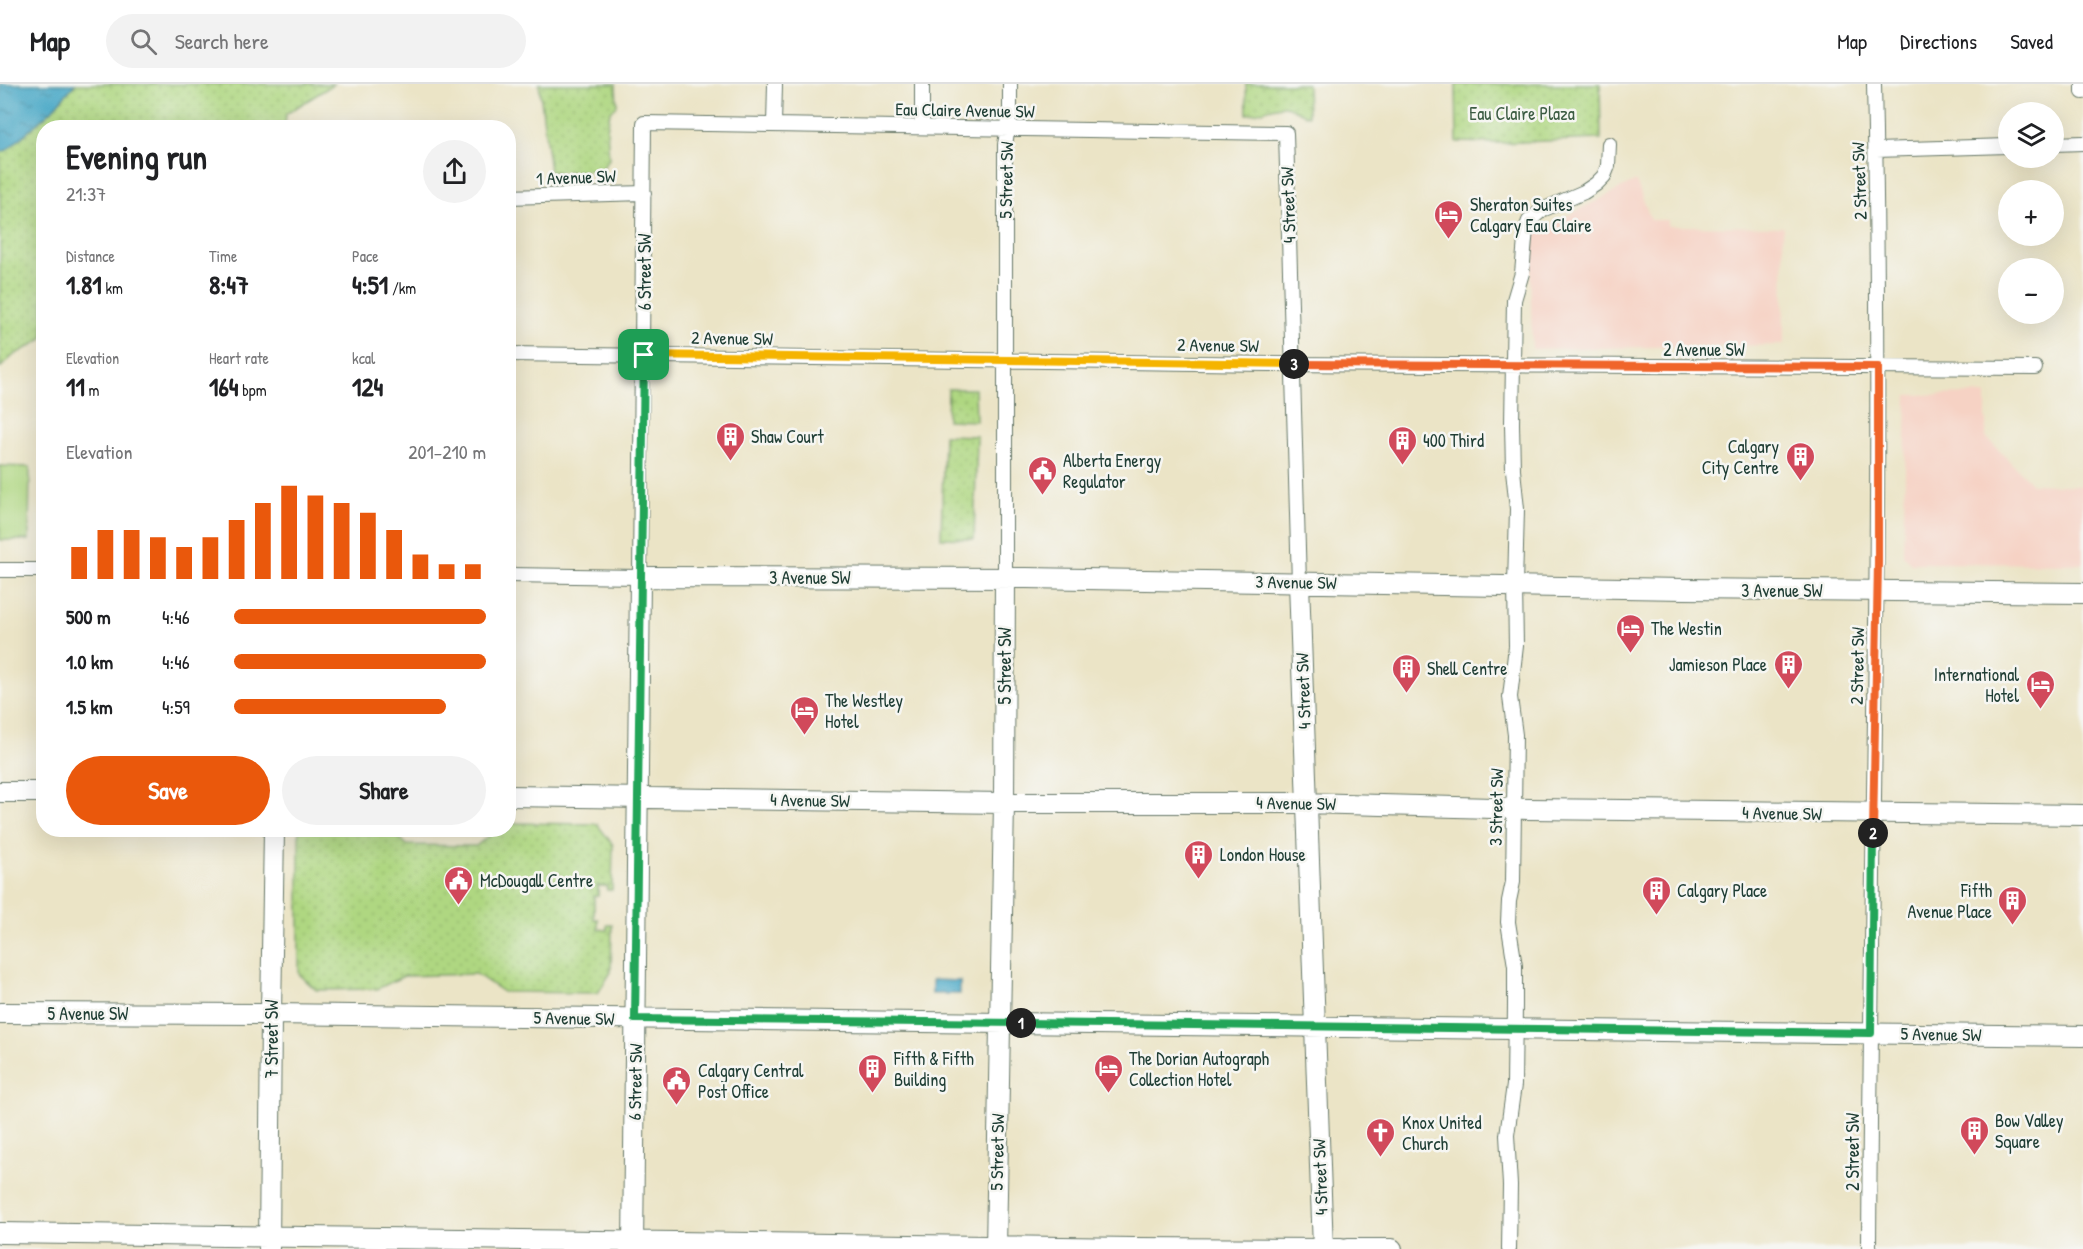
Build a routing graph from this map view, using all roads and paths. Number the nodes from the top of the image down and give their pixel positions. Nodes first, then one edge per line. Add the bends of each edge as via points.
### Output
1 (775, 84) edge
2 (922, 84) edge
3 (1010, 84) edge
4 (1874, 84) edge
5 (2083, 84) edge
6 (2083, 92) edge
7 (644, 123) joint
8 (774, 125) junction
9 (922, 127) junction
10 (1008, 128) junction
11 (1286, 133) joint
12 (2083, 143) edge
13 (1609, 144) dead end
14 (2064, 144) edge
15 (1998, 146) edge
16 (1876, 150) junction
17 (644, 193) junction
18 (516, 197) edge
19 (516, 354) edge
20 (644, 355) junction
21 (1005, 360) junction
22 (1292, 364) junction
23 (1514, 365) junction
24 (1878, 367) junction
25 (2035, 368) dead end
26 (0, 570) edge
27 (36, 570) edge
28 (516, 575) edge
29 (640, 577) junction
30 (1005, 578) junction
31 (1299, 583) junction
32 (1515, 585) junction
33 (1877, 590) junction
34 (2083, 593) edge
35 (0, 792) edge
36 (36, 792) edge
37 (516, 796) edge
38 (638, 798) junction
39 (1307, 802) junction
40 (1004, 803) junction
41 (1514, 808) junction
42 (1873, 814) junction
43 (2083, 815) edge
44 (274, 837) edge
45 (0, 1013) edge
46 (271, 1014) junction
47 (635, 1019) junction
48 (999, 1023) junction
49 (1314, 1026) junction
50 (1515, 1029) junction
51 (1871, 1033) junction
52 (2083, 1036) edge
53 (0, 1233) edge
54 (269, 1243) edge
55 (633, 1245) edge
56 (996, 1248) edge
57 (1323, 1249) edge
58 (1341, 1249) edge
59 (1348, 1249) edge
60 (1392, 1249) edge
61 (1509, 1249) edge
62 (1869, 1249) edge

1 - 8 street
2 - 9 street
3 - 10 street, 5 Street SW
4 - 16 street, 2 Street SW
5 - 6 street
7 - 8 street, Eau Claire Avenue SW
7 - 17 street, 6 Street SW
8 - 9 street, Eau Claire Avenue SW
9 - 10 street, Eau Claire Avenue SW
10 - 11 street, Eau Claire Avenue SW
10 - 21 street, 5 Street SW
11 - 22 street, 4 Street SW
12 - 14 street
13 - 23 street, 3 Street SW via 1608,166 1596,184 1529,220 1514,300
15 - 16 street
16 - 24 street, 2 Street SW
17 - 18 street, 1 Avenue SW
17 - 20 street, 6 Street SW
19 - 20 street, 2 Avenue SW
20 - 21 street, 2 Avenue SW
20 - 29 street, 6 Street SW
21 - 22 street, 2 Avenue SW
21 - 30 street, 5 Street SW
22 - 23 street, 2 Avenue SW
22 - 31 street, 4 Street SW
23 - 24 street, 2 Avenue SW
23 - 32 street, 3 Street SW
24 - 25 street, 2 Avenue SW
24 - 33 street, 2 Street SW
26 - 27 street
28 - 29 street, 3 Avenue SW
29 - 30 main road, 3 Avenue SW
29 - 38 main road, 6 Street SW
30 - 31 main road, 3 Avenue SW
30 - 40 main road, 5 Street SW
31 - 32 main road, 3 Avenue SW
31 - 39 main road, 4 Street SW
32 - 33 main road, 3 Avenue SW
32 - 41 street, 3 Street SW via 1516,646 1510,697 1515,735
33 - 34 main road, 3 Avenue SW
33 - 42 street, 2 Street SW
35 - 36 main road
37 - 38 main road, 4 Avenue SW
38 - 40 main road, 4 Avenue SW
38 - 47 main road, 6 Street SW
39 - 40 main road, 4 Avenue SW
39 - 41 main road, 4 Avenue SW
39 - 49 main road, 4 Street SW
40 - 48 main road, 5 Street SW
41 - 42 main road, 4 Avenue SW
41 - 50 street, 3 Street SW via 1508,922 1515,966
42 - 43 main road, 4 Avenue SW
42 - 51 street, 2 Street SW
44 - 46 main road, 7 Street SW
45 - 46 main road, 5 Avenue SW
46 - 47 main road, 5 Avenue SW
46 - 54 main road, 7 Street SW
47 - 48 main road, 5 Avenue SW
47 - 55 main road, 6 Street SW
48 - 49 main road, 5 Avenue SW
48 - 56 main road, 5 Street SW
49 - 50 main road, 5 Avenue SW
49 - 57 main road, 4 Street SW
50 - 51 main road, 5 Avenue SW
50 - 61 street, 3 Street SW via 1514,1085 1507,1136
51 - 52 main road, 5 Avenue SW
51 - 62 street, 2 Street SW
53 - 54 main road
54 - 55 main road
55 - 56 main road
56 - 57 main road
57 - 58 main road
59 - 60 main road

